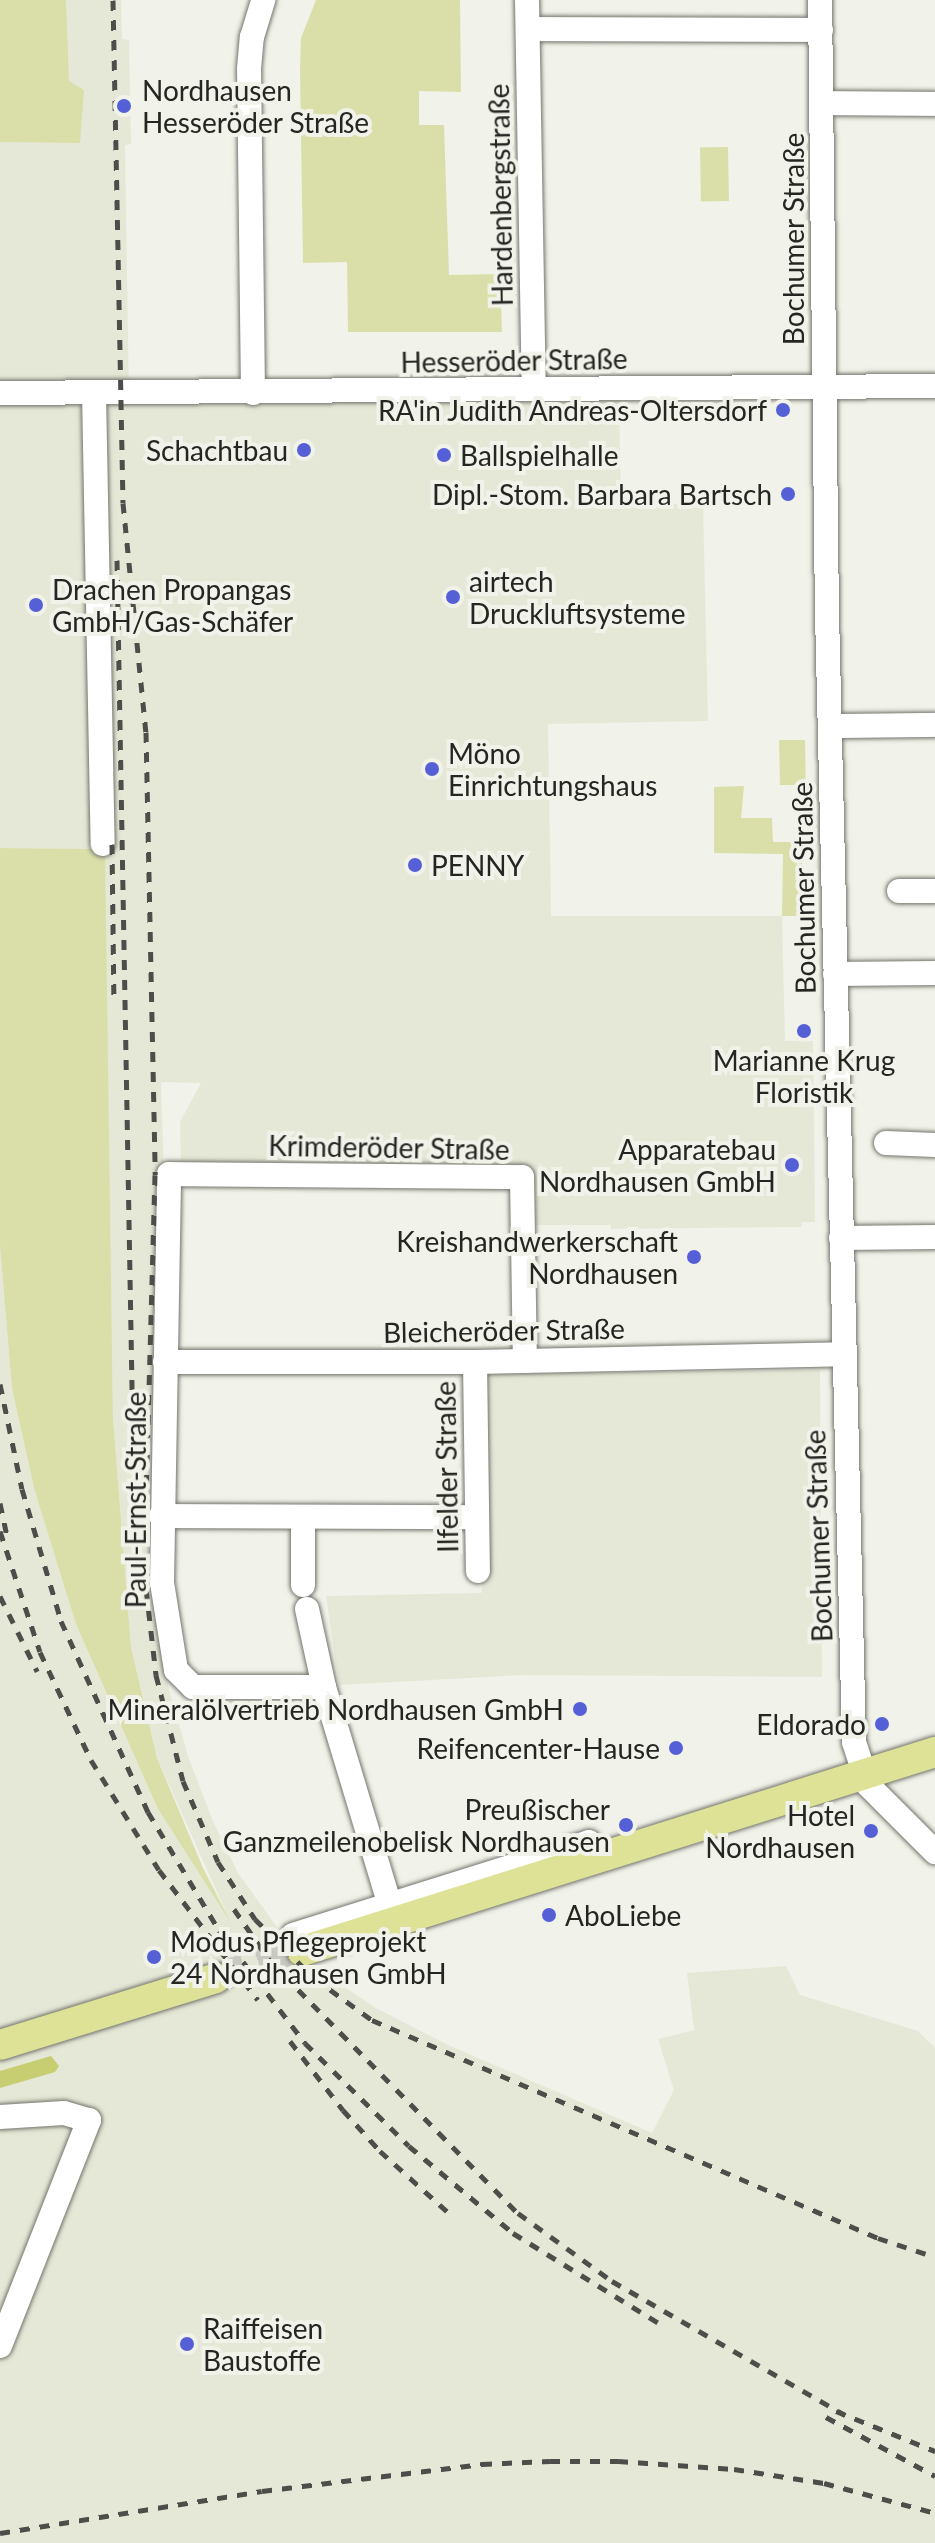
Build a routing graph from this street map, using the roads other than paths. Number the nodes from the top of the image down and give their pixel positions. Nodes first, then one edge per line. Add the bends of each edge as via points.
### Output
1 (263, 0) edge
2 (527, 0) edge
3 (820, 0) edge
4 (528, 29) junction
5 (821, 30) junction
6 (823, 103) junction
7 (935, 104) edge
8 (824, 386) junction
9 (935, 386) edge
10 (534, 389) junction
11 (0, 393) edge
12 (94, 393) junction
13 (253, 393) junction
14 (935, 725) edge
15 (831, 726) junction
16 (103, 844) dead end
17 (899, 891) dead end
18 (935, 891) edge
19 (935, 973) edge
20 (835, 974) junction
21 (886, 1143) dead end
22 (935, 1145) edge
23 (169, 1174) joint
24 (935, 1237) edge
25 (841, 1238) junction
26 (843, 1354) junction
27 (525, 1361) junction
28 (165, 1362) junction
29 (475, 1362) junction
30 (161, 1516) junction
31 (475, 1517) junction
32 (303, 1518) junction
33 (478, 1571) dead end
34 (324, 1687) junction
35 (935, 1752) edge
36 (864, 1772) junction
37 (935, 1852) edge
38 (593, 1859) junction
39 (390, 1906) junction
40 (298, 1943) joint
41 (216, 1978) tunnel mouth
42 (0, 2045) edge
43 (0, 2117) edge
44 (0, 2346) edge

1 - 13 street via 249,69
2 - 4 street, Hardenbergstraße
3 - 5 street, Bochumer Straße
4 - 5 street
4 - 10 street, Hardenbergstraße
5 - 6 street, Bochumer Straße
6 - 7 street
6 - 8 street, Bochumer Straße
8 - 9 street, Hesseröder Straße
8 - 10 street, Hesseröder Straße
8 - 15 street, Bochumer Straße
10 - 13 street, Hesseröder Straße
11 - 12 street, Hesseröder Straße
12 - 13 street, Hesseröder Straße
12 - 16 street
14 - 15 street
15 - 20 street, Bochumer Straße
17 - 18 street
19 - 20 street
20 - 25 street, Bochumer Straße
21 - 22 street
23 - 27 street, Krimderöder Straße via 522,1177
23 - 28 street, Paul-Ernst-Straße
24 - 25 street
25 - 26 street, Bochumer Straße
26 - 27 street, Bleicheröder Straße
26 - 36 street, Bochumer Straße via 854,1742
27 - 29 street, Bleicheröder Straße
28 - 29 street, Bleicheröder Straße
28 - 30 street, Paul-Ernst-Straße
29 - 31 street, Ilfelder Straße
30 - 32 street
30 - 34 street, Paul-Ernst-Straße via 162,1583 176,1670 193,1687
31 - 32 street
31 - 33 street, Ilfelder Straße
32 - 34 street via 305,1597
34 - 39 street
35 - 36 main road
36 - 37 street via 868,1785
36 - 38 main road
38 - 39 street via 589,1842
38 - 40 main road
39 - 40 street
41 - 42 main road
43 - 44 street via 64,2113 89,2120

